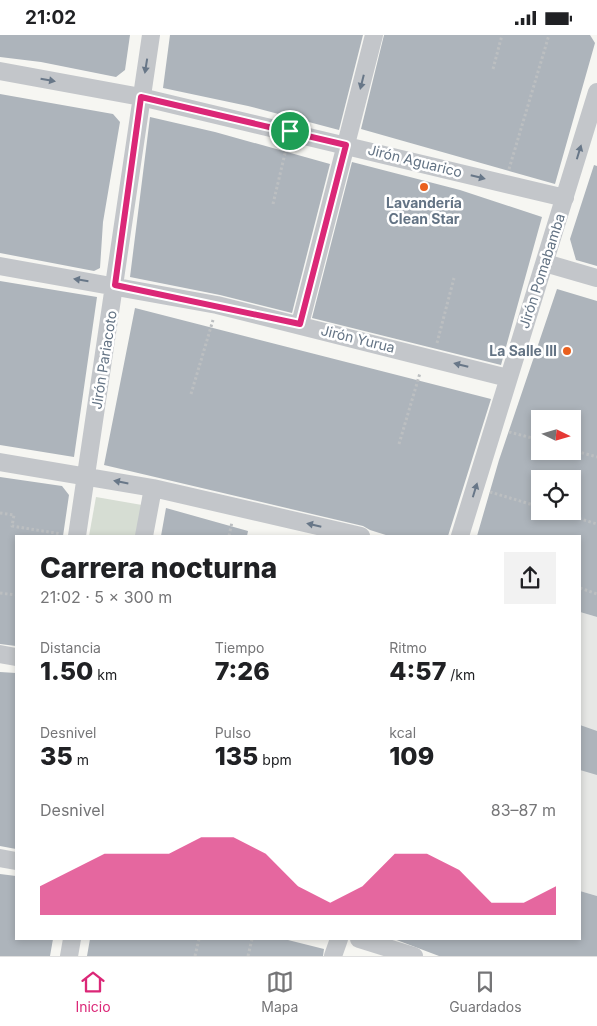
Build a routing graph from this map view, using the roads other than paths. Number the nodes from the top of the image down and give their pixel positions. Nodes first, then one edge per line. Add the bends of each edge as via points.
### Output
1 (151, 35) edge
2 (374, 35) edge
3 (0, 71) edge
4 (597, 92) edge
5 (141, 97) junction
6 (346, 145) junction
7 (565, 198) junction
8 (545, 263) junction
9 (0, 266) edge
10 (597, 278) edge
11 (115, 285) junction
12 (300, 324) junction
13 (508, 378) junction
14 (0, 462) edge
15 (86, 475) junction
16 (153, 488) junction
17 (71, 535) edge
18 (144, 535) edge
19 (357, 535) edge
20 (460, 535) edge
21 (0, 654) edge
22 (15, 657) edge
23 (0, 858) edge
24 (15, 861) edge
25 (72, 940) edge
26 (339, 940) edge
27 (361, 940) edge
28 (69, 956) edge
29 (334, 956) edge
30 (414, 956) edge

1 -> 5 street, Jirón Pariacoto
2 -> 6 street
3 -> 5 street, Jirón Aguarico
7 -> 4 street, Jirón Pomabamba
5 - 6 street, Jirón Aguarico
5 - 11 street, Jirón Pariacoto
6 -> 7 street, Jirón Aguarico
6 - 12 street
7 - 8 street, Jirón Pomabamba
8 - 10 street
8 - 13 street, Jirón Pomabamba
11 -> 9 street, Jirón Yurua
11 - 12 street, Jirón Yurua
11 - 15 street, Jirón Pariacoto
13 -> 12 street, Jirón Yurua
20 -> 13 street, Jirón Pomabamba
14 - 15 street
16 -> 15 street
15 - 17 street, Jirón Pariacoto
16 - 18 street
19 -> 16 street
21 - 22 street
23 - 24 street
25 - 28 street
26 - 29 street
27 - 30 street

